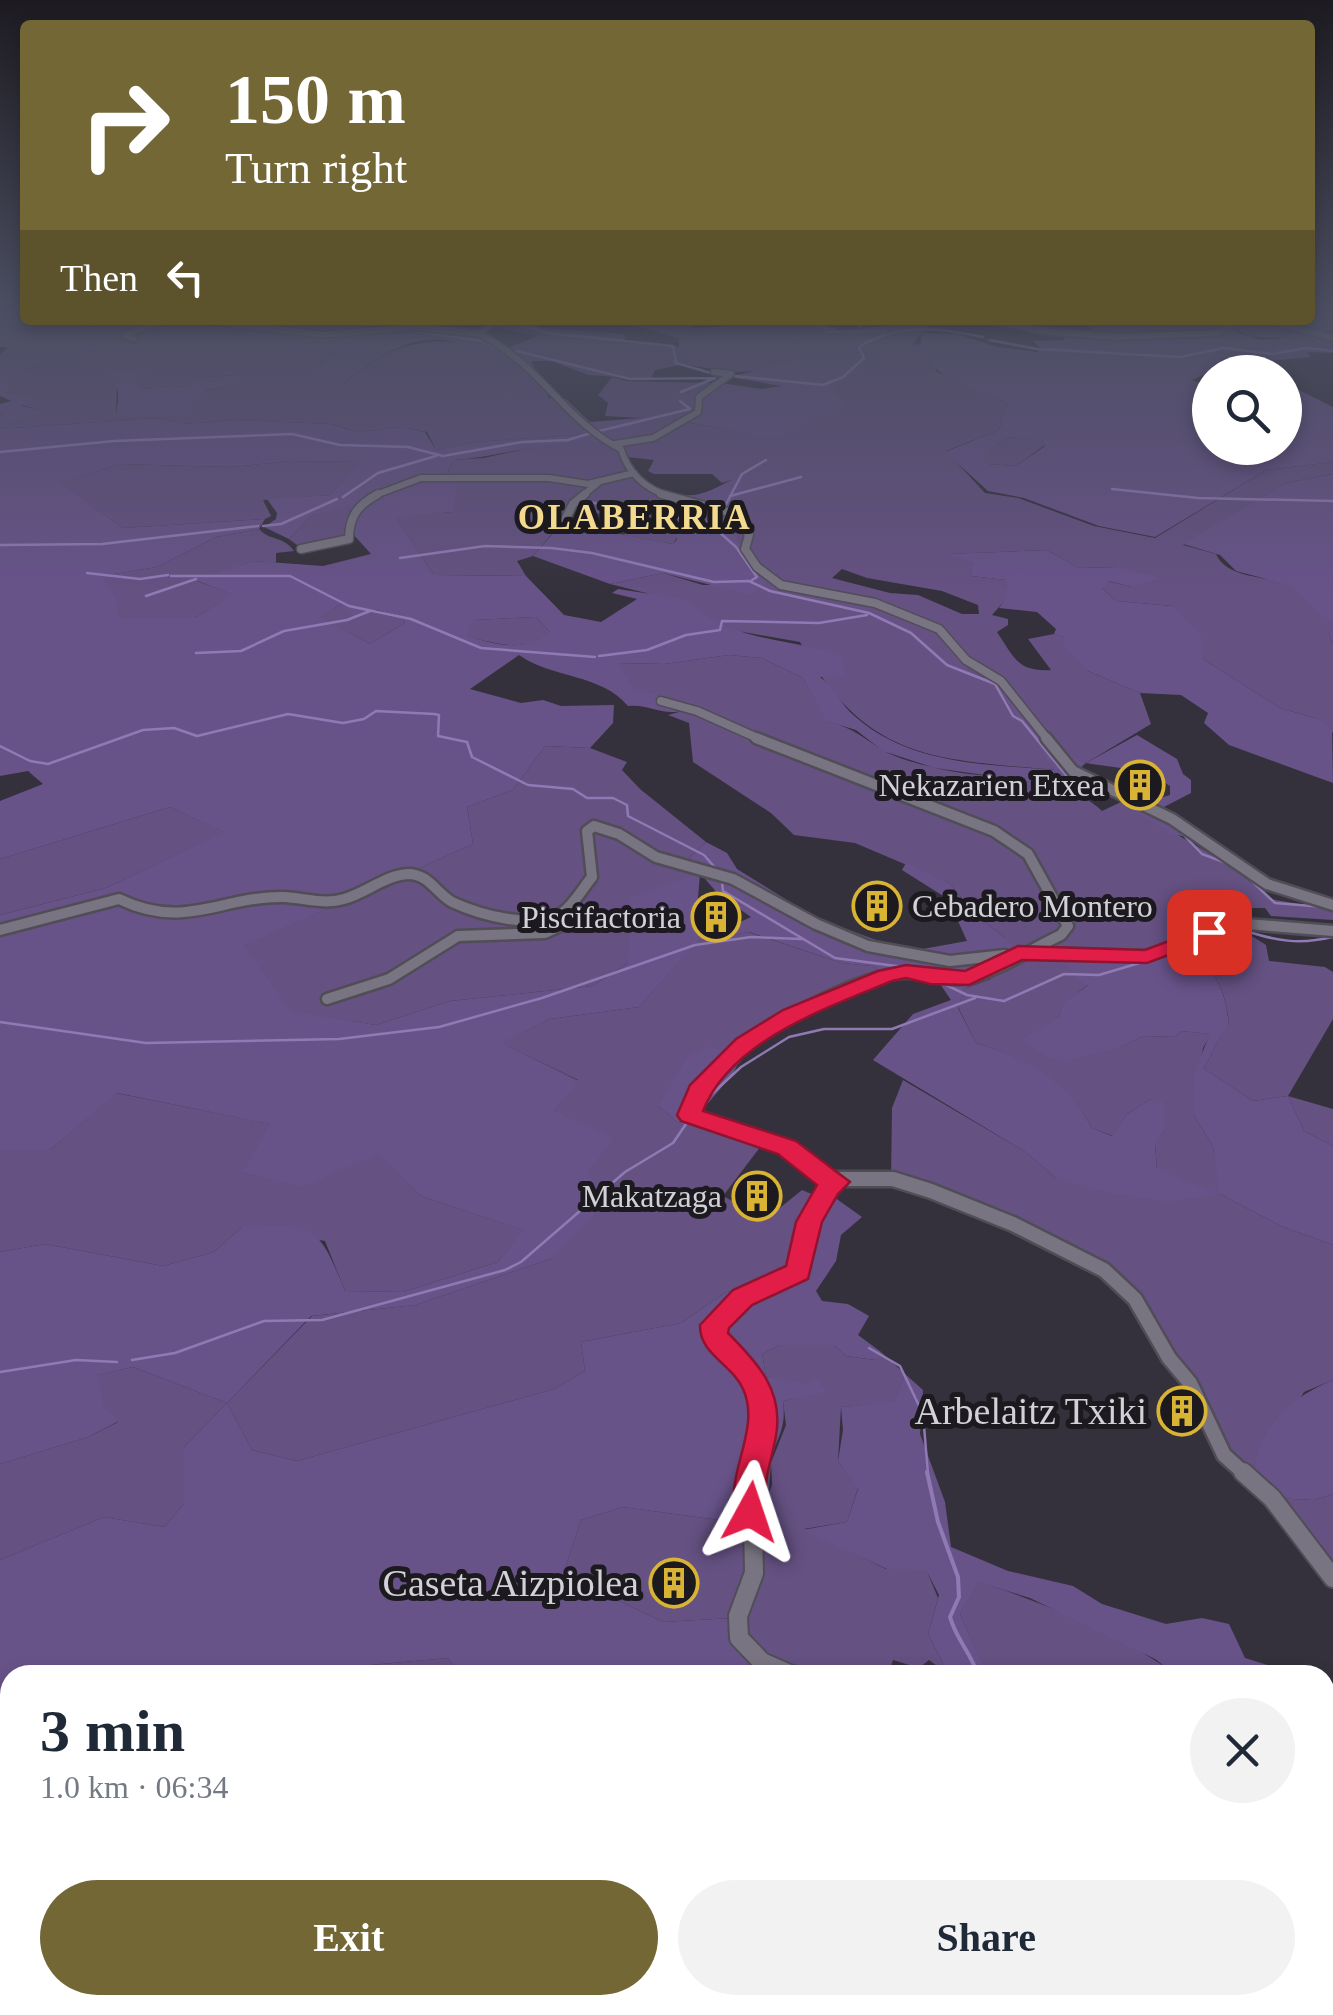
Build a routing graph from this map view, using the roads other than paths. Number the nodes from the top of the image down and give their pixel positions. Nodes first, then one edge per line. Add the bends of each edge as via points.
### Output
1 (563, 402) edge
2 (699, 402) edge
3 (615, 444) junction
4 (634, 473) junction
5 (598, 483) junction
6 (567, 523) dead end
7 (301, 549) dead end
8 (661, 700) dead end
9 (570, 906) junction
10 (1333, 906) edge
11 (0, 930) edge
12 (1333, 931) edge
13 (1018, 953) junction
14 (327, 999) dead end
15 (838, 1182) junction
16 (1333, 1578) edge
17 (769, 1665) edge

1 - 3 street via 598,437
2 - 3 street via 700,410 653,438
3 - 4 street
4 - 5 street
4 - 10 street via 660,496 735,514 750,535 750,559 769,579 875,603 939,629 966,660 1000,681 1073,771 1172,819 1267,884
5 - 6 street via 573,504
5 - 7 street via 421,478 361,503 349,522 350,539
8 - 13 street via 955,813 1016,844 1068,926
9 - 11 street via 544,922 527,921 444,899 424,876 399,874 326,902 281,897 179,914 146,912 118,899
9 - 13 street via 592,877 588,831 594,826 890,951 966,964
9 - 14 street via 552,931 458,936 388,980
12 - 13 street via 1247,924 1147,956
13 - 15 street via 969,978 886,976 791,1015 745,1044 692,1102 690,1115 787,1148
15 - 16 street via 892,1179 918,1187 1104,1270 1134,1299 1190,1383 1224,1455 1272,1498
15 - 17 street via 809,1222 798,1272 742,1298 714,1325 714,1337 744,1367 762,1404 750,1483 754,1571 738,1608 740,1638

